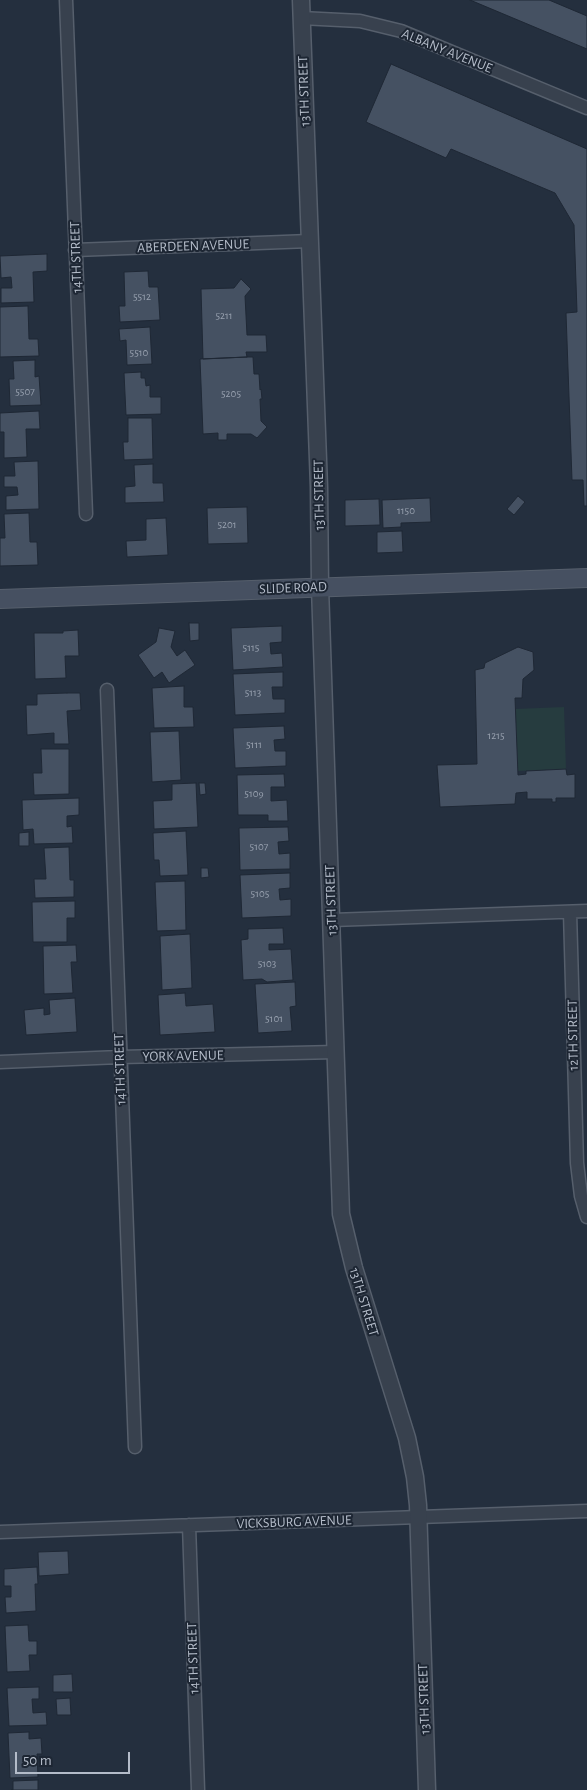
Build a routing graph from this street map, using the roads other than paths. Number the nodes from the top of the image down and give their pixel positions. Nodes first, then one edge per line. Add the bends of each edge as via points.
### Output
1 (66, 0) edge
2 (301, 0) edge
3 (301, 18) junction
4 (587, 108) edge
5 (310, 241) junction
6 (75, 250) junction
7 (86, 514) dead end
8 (587, 578) edge
9 (320, 587) junction
10 (0, 599) edge
11 (107, 690) dead end
12 (587, 911) edge
13 (570, 912) junction
14 (332, 920) junction
15 (336, 1052) junction
16 (120, 1057) junction
17 (0, 1062) edge
18 (587, 1216) edge
19 (135, 1447) dead end
20 (587, 1511) edge
21 (418, 1517) junction
22 (189, 1526) junction
23 (0, 1532) edge
24 (198, 1790) edge
25 (426, 1790) edge

1 - 6 street, 14TH STREET
2 - 3 street, 13TH STREET
3 - 4 street, ALBANY AVENUE via 360,21 401,31
3 - 5 street, 13TH STREET
5 - 6 street, ABERDEEN AVENUE
5 - 9 street, 13TH STREET
6 - 7 street, 14TH STREET
8 - 9 main road, SLIDE ROAD
9 - 10 main road, SLIDE ROAD
9 - 14 street, 13TH STREET
11 - 16 street, 14TH STREET
12 - 13 street
13 - 14 street
13 - 18 street, 12TH STREET via 578,1163 581,1196
14 - 15 street, 13TH STREET
15 - 16 street, YORK AVENUE
15 - 21 street, 13TH STREET via 341,1214 354,1268 407,1438 415,1477
16 - 17 street, YORK AVENUE
16 - 19 street, 14TH STREET
20 - 21 street, VICKSBURG AVENUE
21 - 22 street, VICKSBURG AVENUE
21 - 25 street, 13TH STREET
22 - 23 street, VICKSBURG AVENUE
22 - 24 street, 14TH STREET

